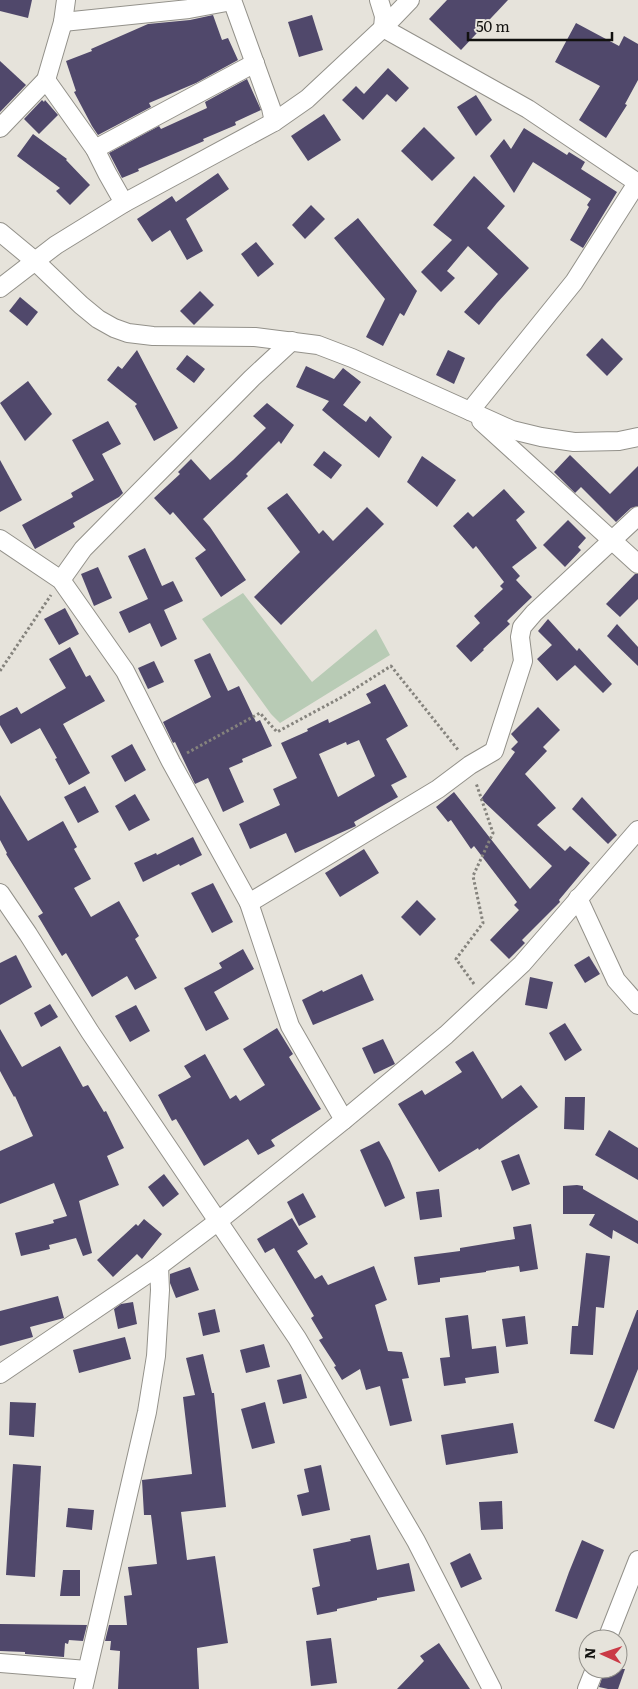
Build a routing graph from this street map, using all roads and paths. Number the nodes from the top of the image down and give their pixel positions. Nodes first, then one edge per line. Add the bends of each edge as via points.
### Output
1 (66, 0) edge
2 (379, 0) edge
3 (410, 0) edge
4 (232, 1) edge
5 (63, 22) junction
6 (383, 28) junction
7 (254, 63) junction
8 (46, 80) junction
9 (274, 122) junction
10 (0, 128) edge
11 (95, 149) junction
12 (638, 183) edge
13 (124, 202) junction
14 (0, 232) edge
15 (35, 261) junction
16 (0, 288) edge
17 (292, 341) junction
18 (470, 411) junction
19 (638, 437) edge
20 (638, 516) edge
21 (0, 539) edge
22 (611, 540) junction
23 (638, 564) edge
24 (60, 580) junction
25 (0, 671) edge
26 (171, 762) junction
27 (470, 765) junction
28 (638, 830) edge
29 (0, 893) edge
30 (578, 898) junction
31 (249, 903) junction
32 (485, 999) junction
33 (638, 1005) edge
34 (344, 1120) junction
35 (217, 1222) junction
36 (159, 1266) junction
37 (0, 1374) edge
38 (638, 1560) edge
39 (611, 1629) edge
40 (0, 1663) edge
41 (88, 1670) junction
42 (84, 1689) edge
43 (492, 1689) edge

1 - 5 street
2 - 6 street via 384,16
3 - 6 street
4 - 5 street via 189,9
4 - 7 street
5 - 8 street
6 - 9 street via 307,99
6 - 12 street via 528,109
7 - 9 street
7 - 11 street
8 - 10 street
8 - 11 street
9 - 13 street
11 - 13 street
12 - 18 street via 574,282
13 - 15 street
14 - 15 street
15 - 16 street
15 - 17 street via 98,319 128,333 254,336
17 - 18 street via 318,345 352,358
17 - 24 street via 83,549
18 - 19 street via 512,430 541,438 574,442 619,441
18 - 22 street
20 - 22 street
21 - 24 street
22 - 23 street
22 - 27 street via 522,627 523,661 494,751
24 - 25 path
24 - 26 street via 125,671
26 - 27 path via 260,713 278,732 391,666
26 - 31 street
27 - 31 street via 438,789
27 - 32 path via 493,833 473,876 483,923 456,959
28 - 30 street
29 - 35 street
30 - 32 street via 522,964
30 - 33 street via 616,980
31 - 34 street via 290,1026
32 - 34 street
34 - 35 street
35 - 36 street
35 - 43 street via 297,1338 416,1541
36 - 37 street
36 - 41 street via 156,1356 147,1412
38 - 39 street
40 - 41 street
41 - 42 street

